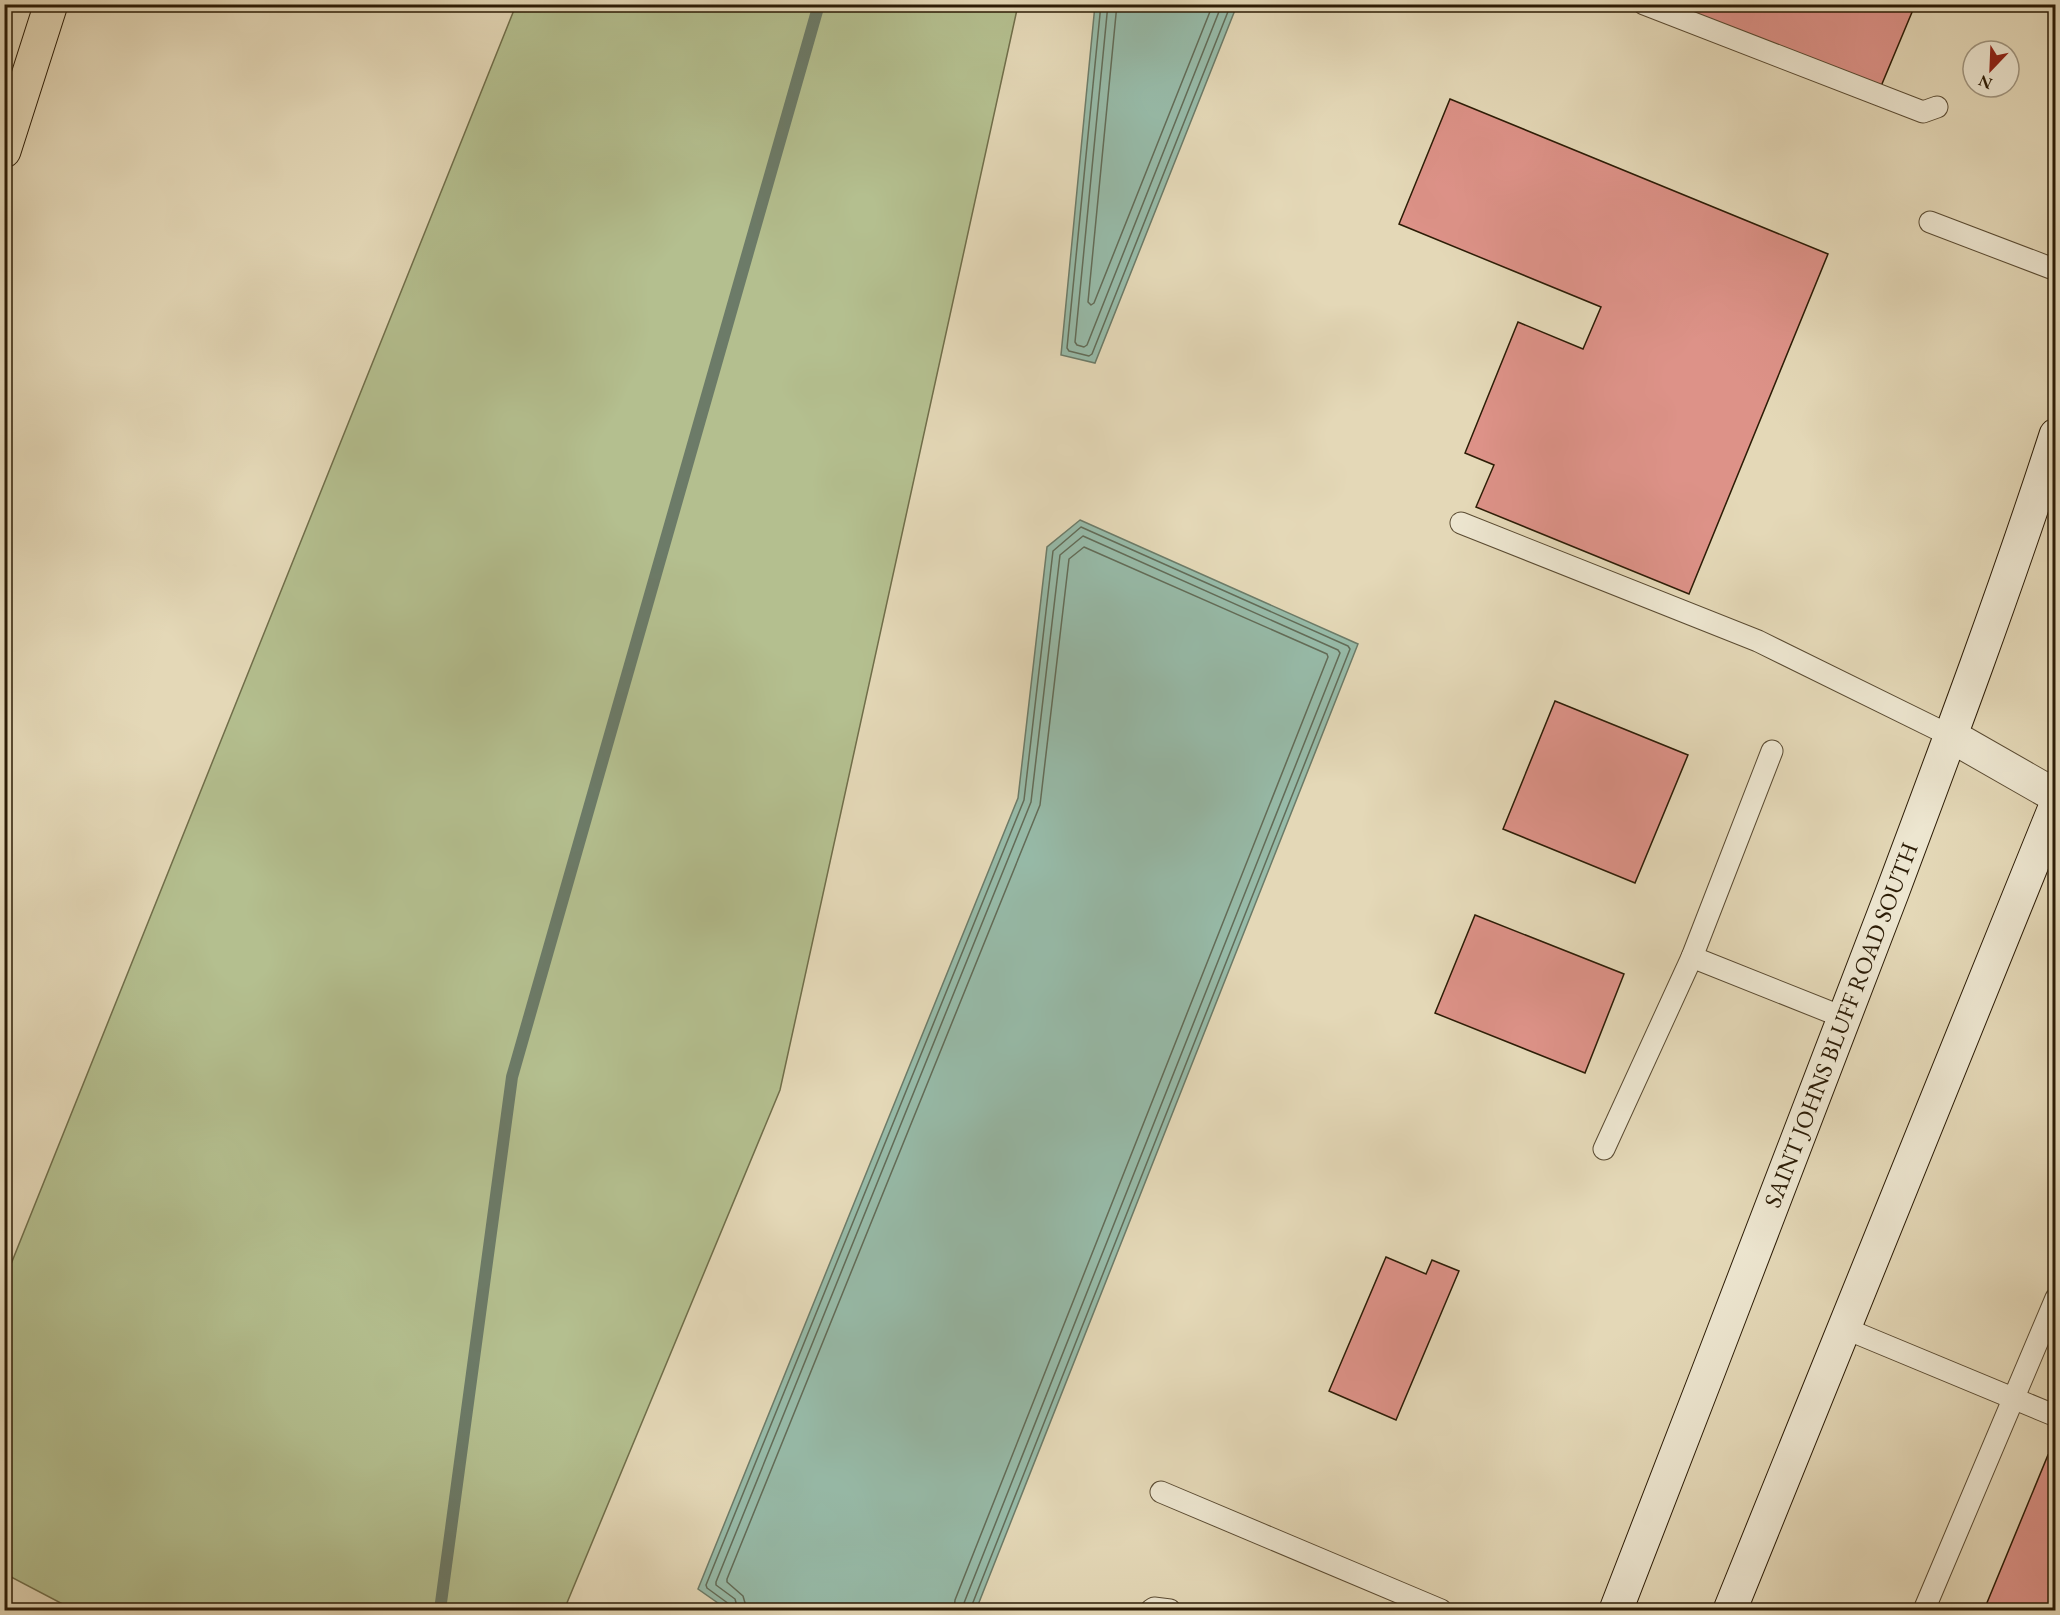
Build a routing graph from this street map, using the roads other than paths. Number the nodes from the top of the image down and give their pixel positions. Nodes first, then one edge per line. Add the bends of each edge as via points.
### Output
1 (51, 4) edge
2 (1644, 4) edge
3 (1937, 108) dead end
4 (4, 151) edge
5 (1930, 222) dead end
6 (2055, 270) edge
7 (2055, 435) edge
8 (1461, 523) dead end
9 (1951, 736) junction
10 (1772, 751) dead end
11 (2055, 796) edge
12 (2055, 805) edge
13 (1692, 957) junction
14 (1845, 1018) junction
15 (1604, 1149) dead end
16 (2055, 1298) edge
17 (1844, 1328) junction
18 (2012, 1399) junction
19 (2055, 1416) edge
20 (1161, 1492) dead end
21 (1151, 1611) edge
22 (1170, 1611) edge
23 (1441, 1611) edge
24 (1616, 1611) edge
25 (1730, 1611) edge
26 (1924, 1611) edge

1 - 4 highway
2 - 3 lane via 1923,112
5 - 6 lane
7 - 9 main road, SAINT JOHNS BLUFF ROAD SOUTH via 2020,546
8 - 9 lane via 1758,641
9 - 11 main road
9 - 14 main road, SAINT JOHNS BLUFF ROAD SOUTH
10 - 13 lane
12 - 17 main road
13 - 14 lane
13 - 15 lane
14 - 24 main road, SAINT JOHNS BLUFF ROAD SOUTH
16 - 18 lane
17 - 18 lane
17 - 25 main road
18 - 19 lane
18 - 26 lane
20 - 23 lane
21 - 22 lane

